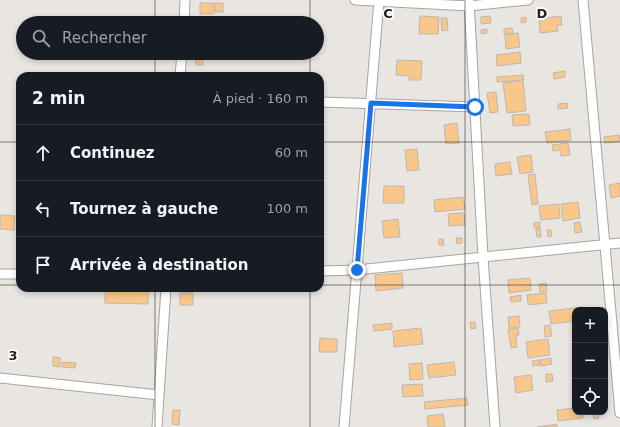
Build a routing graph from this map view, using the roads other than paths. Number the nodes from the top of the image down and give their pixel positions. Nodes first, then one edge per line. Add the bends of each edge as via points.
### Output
1 (185, 0) edge
2 (356, 0) edge
3 (528, 0) edge
4 (583, 0) edge
5 (379, 1) edge
6 (469, 3) edge
7 (184, 16) edge
8 (181, 60) edge
9 (180, 72) edge
10 (324, 102) edge
11 (371, 103) junction
12 (475, 107) junction
13 (620, 243) edge
14 (605, 244) junction
15 (482, 257) junction
16 (357, 270) junction
17 (324, 271) edge
18 (0, 274) edge
19 (16, 274) edge
20 (166, 292) edge
21 (0, 378) edge
22 (159, 395) junction
23 (620, 413) edge
24 (157, 427) edge
25 (344, 427) edge
26 (495, 427) edge

1 - 7 street
2 - 5 street
3 - 6 street
4 - 14 street
5 - 6 street
5 - 11 street
6 - 12 street
8 - 9 street
10 - 11 street
11 - 12 street
11 - 16 street
12 - 15 street
13 - 14 street
14 - 15 street
14 - 23 street
15 - 16 street
15 - 26 street
16 - 17 street
16 - 25 street
18 - 19 street
20 - 22 street
21 - 22 street
22 - 24 street

